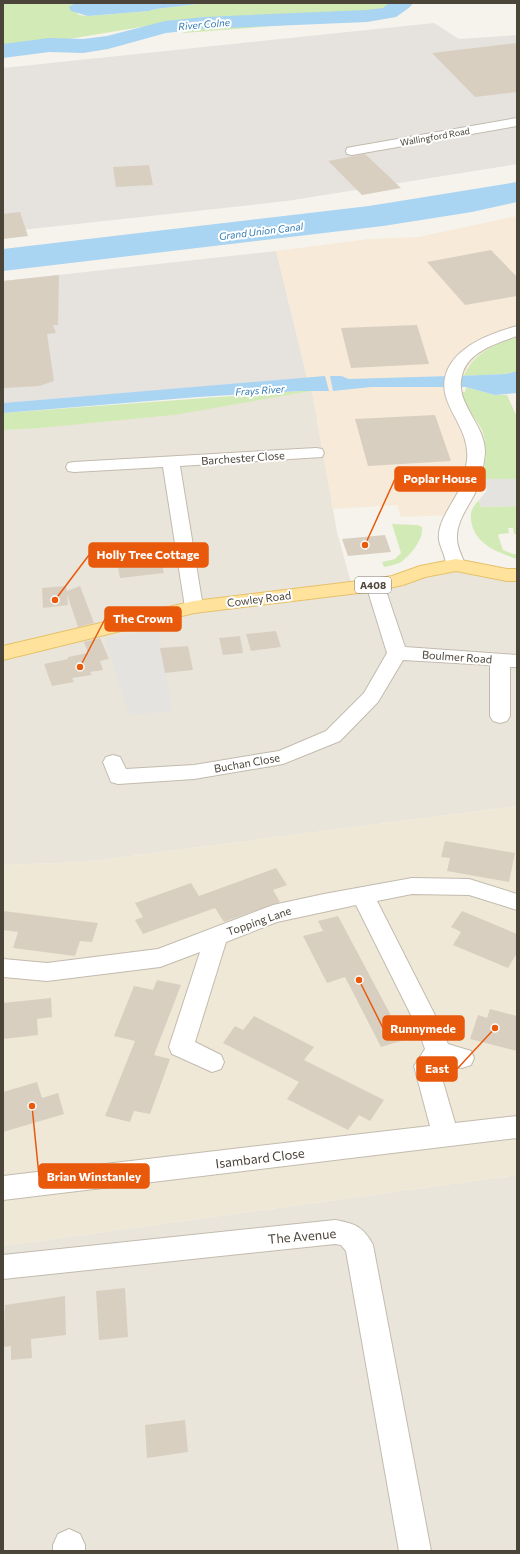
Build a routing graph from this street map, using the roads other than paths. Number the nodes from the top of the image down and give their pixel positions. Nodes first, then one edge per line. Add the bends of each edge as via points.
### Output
1 (517, 122) edge
2 (352, 151) dead end
3 (517, 330) edge
4 (316, 453) dead end
5 (170, 463) junction
6 (74, 467) dead end
7 (456, 565) junction
8 (517, 575) edge
9 (375, 585) junction
10 (194, 607) junction
11 (3, 653) edge
12 (397, 653) junction
13 (508, 661) edge
14 (500, 716) dead end
15 (113, 762) dead end
16 (363, 895) junction
17 (517, 902) edge
18 (217, 935) junction
19 (3, 968) edge
20 (438, 1051) junction
21 (462, 1058) dead end
22 (212, 1062) dead end
23 (517, 1127) edge
24 (446, 1136) junction
25 (3, 1188) edge
26 (3, 1267) edge
27 (415, 1551) edge

1 - 2 street, Wallingford Road
3 - 7 street via 483,343 467,356 455,372 451,391 472,431 476,448 471,483 453,518 448,540
4 - 5 street, Barchester Close
5 - 6 street, Barchester Close
5 - 10 street
7 - 8 main road, Cowley Road / A408
7 - 9 main road, Cowley Road / A408
9 - 10 main road, Cowley Road / A408
9 - 12 street
10 - 11 main road, Cowley Road / A408
12 - 13 street, Boulmer Road
12 - 15 street, Buchan Close via 371,697 333,736 283,757 194,772 118,777
13 - 14 street
16 - 17 street, Topping Lane via 412,886 469,887
16 - 18 street, Topping Lane via 273,914
16 - 20 street via 430,1029
18 - 19 street, Topping Lane via 160,958 47,972
18 - 22 street via 181,1047
20 - 21 street
20 - 24 street via 426,1066
23 - 24 street, Isambard Close
24 - 25 street, Isambard Close
26 - 27 street, The Avenue via 335,1232 348,1234 359,1245

